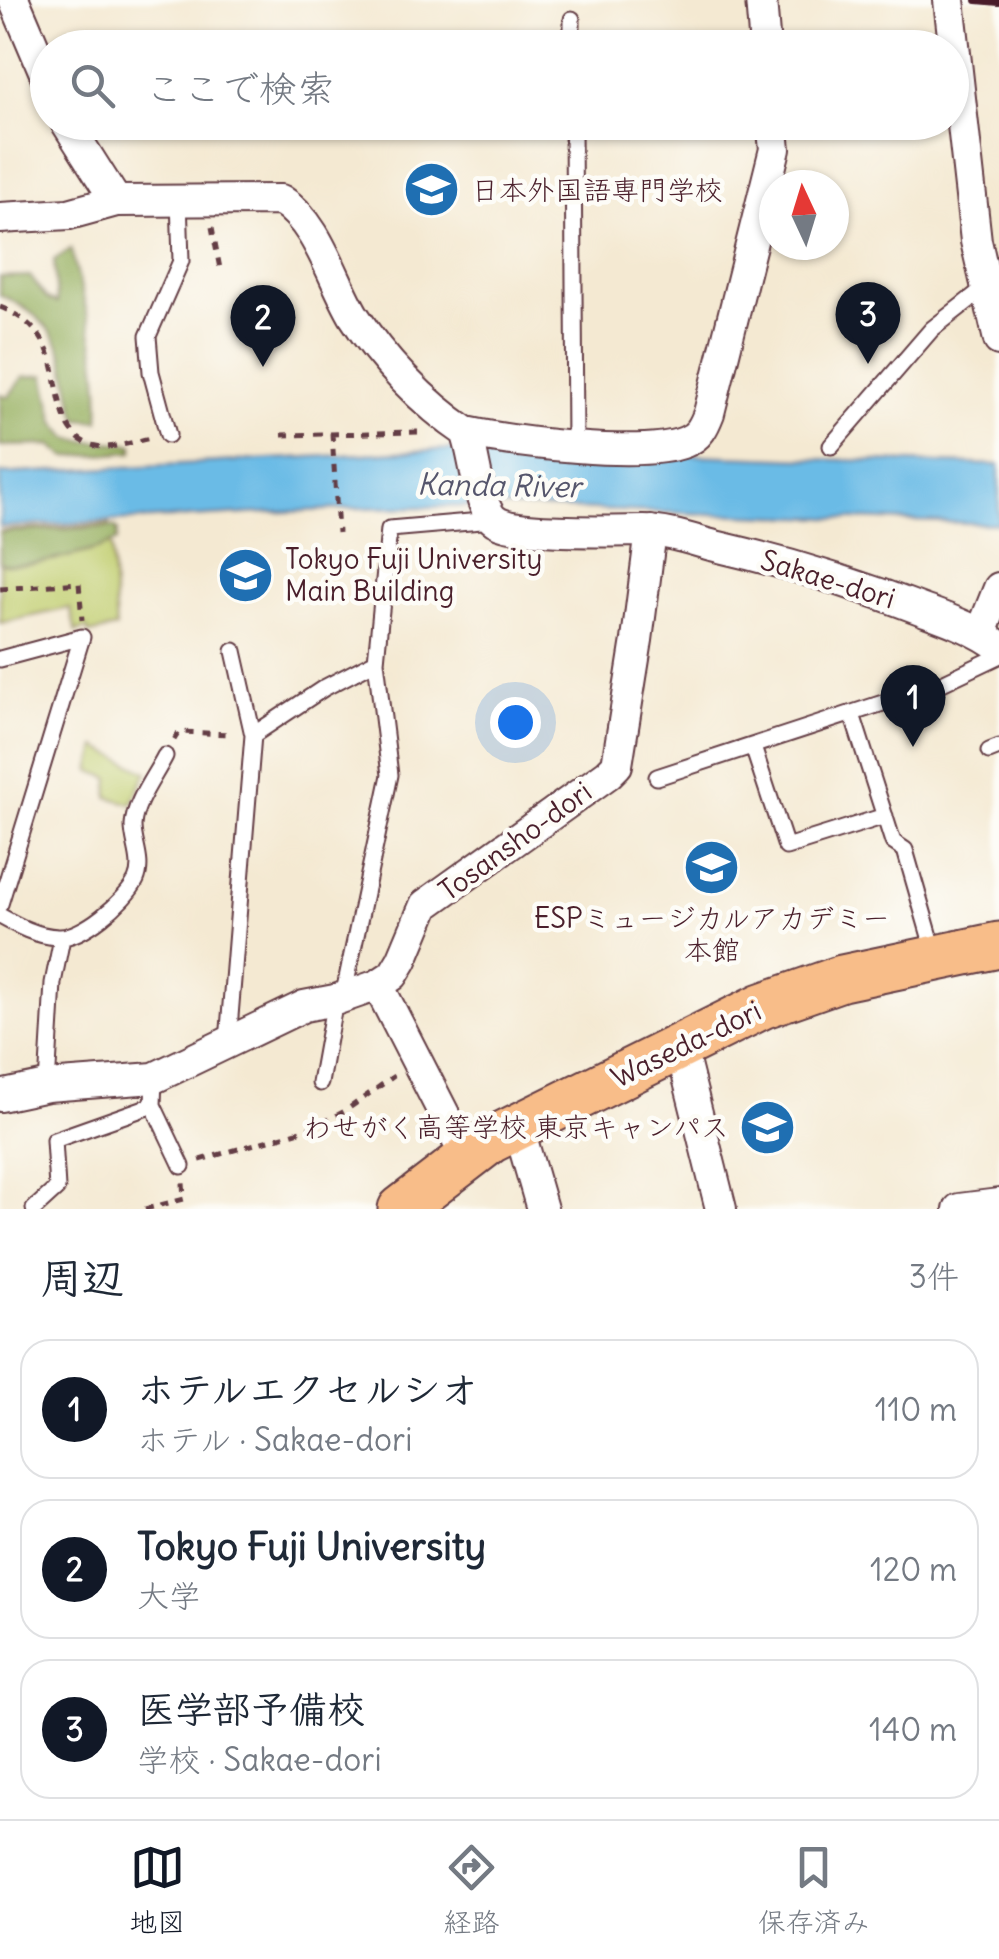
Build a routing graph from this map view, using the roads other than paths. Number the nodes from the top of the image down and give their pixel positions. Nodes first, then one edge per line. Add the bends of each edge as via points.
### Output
1 (760, 0) edge
2 (949, 0) edge
3 (15, 3) edge
4 (572, 19) dead end
5 (572, 30) edge
6 (763, 30) edge
7 (952, 30) edge
8 (30, 38) edge
9 (77, 140) edge
10 (574, 140) edge
11 (774, 140) edge
12 (965, 140) edge
13 (178, 200) junction
14 (116, 201) junction
15 (0, 218) edge
16 (993, 282) edge
17 (999, 340) edge
18 (463, 433) junction
19 (168, 435) road end
20 (575, 446) junction
21 (832, 446) dead end
22 (489, 513) junction
23 (650, 531) junction
24 (999, 588) edge
25 (993, 645) edge
26 (234, 651) dead end
27 (0, 659) edge
28 (376, 661) junction
29 (852, 714) junction
30 (253, 735) junction
31 (753, 747) junction
32 (166, 756) road end
33 (657, 777) dead end
34 (885, 816) junction
35 (0, 904) edge
36 (0, 916) edge
37 (62, 938) junction
38 (998, 950) edge
39 (936, 958) junction
40 (378, 984) junction
41 (339, 998) junction
42 (228, 1041) junction
43 (680, 1045) junction
44 (320, 1083) dead end
45 (47, 1086) junction
46 (153, 1091) junction
47 (0, 1096) edge
48 (518, 1126) junction
49 (466, 1157) junction
50 (182, 1166) road end
51 (999, 1204) edge
52 (34, 1209) edge
53 (402, 1209) edge
54 (542, 1209) edge
55 (721, 1209) edge
56 (958, 1209) edge

1 - 6 street
2 - 7 street
3 - 8 street
4 - 5 lane
9 - 14 street
10 - 20 lane
11 - 20 street via 702,431 686,442 654,448
12 - 16 street via 976,241
13 - 14 street
13 - 18 street via 264,198 292,208 356,318 391,363
13 - 19 lane via 180,261 148,336
14 - 15 street via 70,214
16 - 17 street
16 - 21 lane via 932,329
18 - 20 street
18 - 22 street
22 - 23 street, Sakae-dori via 507,526
22 - 28 lane via 389,529
23 - 25 street, Sakae-dori via 790,564
23 - 40 street, Tosansho-dori via 617,765 425,906 402,960
24 - 25 street
25 - 29 lane via 938,685
26 - 30 lane
27 - 35 lane via 82,637
28 - 30 lane
28 - 41 lane via 390,775
29 - 31 lane
29 - 34 lane
30 - 42 lane
31 - 33 lane
31 - 34 lane via 786,847
32 - 37 lane via 133,825 136,879 106,916
34 - 39 lane via 894,842 906,850
36 - 37 lane via 24,930
37 - 45 lane via 52,982
38 - 39 main road, Waseda-dori
39 - 43 main road, Waseda-dori via 842,978
40 - 41 street
40 - 49 street
41 - 42 street via 304,1006
41 - 44 lane
42 - 46 street
43 - 48 main road, Waseda-dori
43 - 55 street
45 - 46 street
45 - 47 street
46 - 50 lane
46 - 52 lane via 54,1140 57,1188
48 - 49 main road, Waseda-dori
48 - 54 street
49 - 53 main road, Waseda-dori
51 - 56 street

